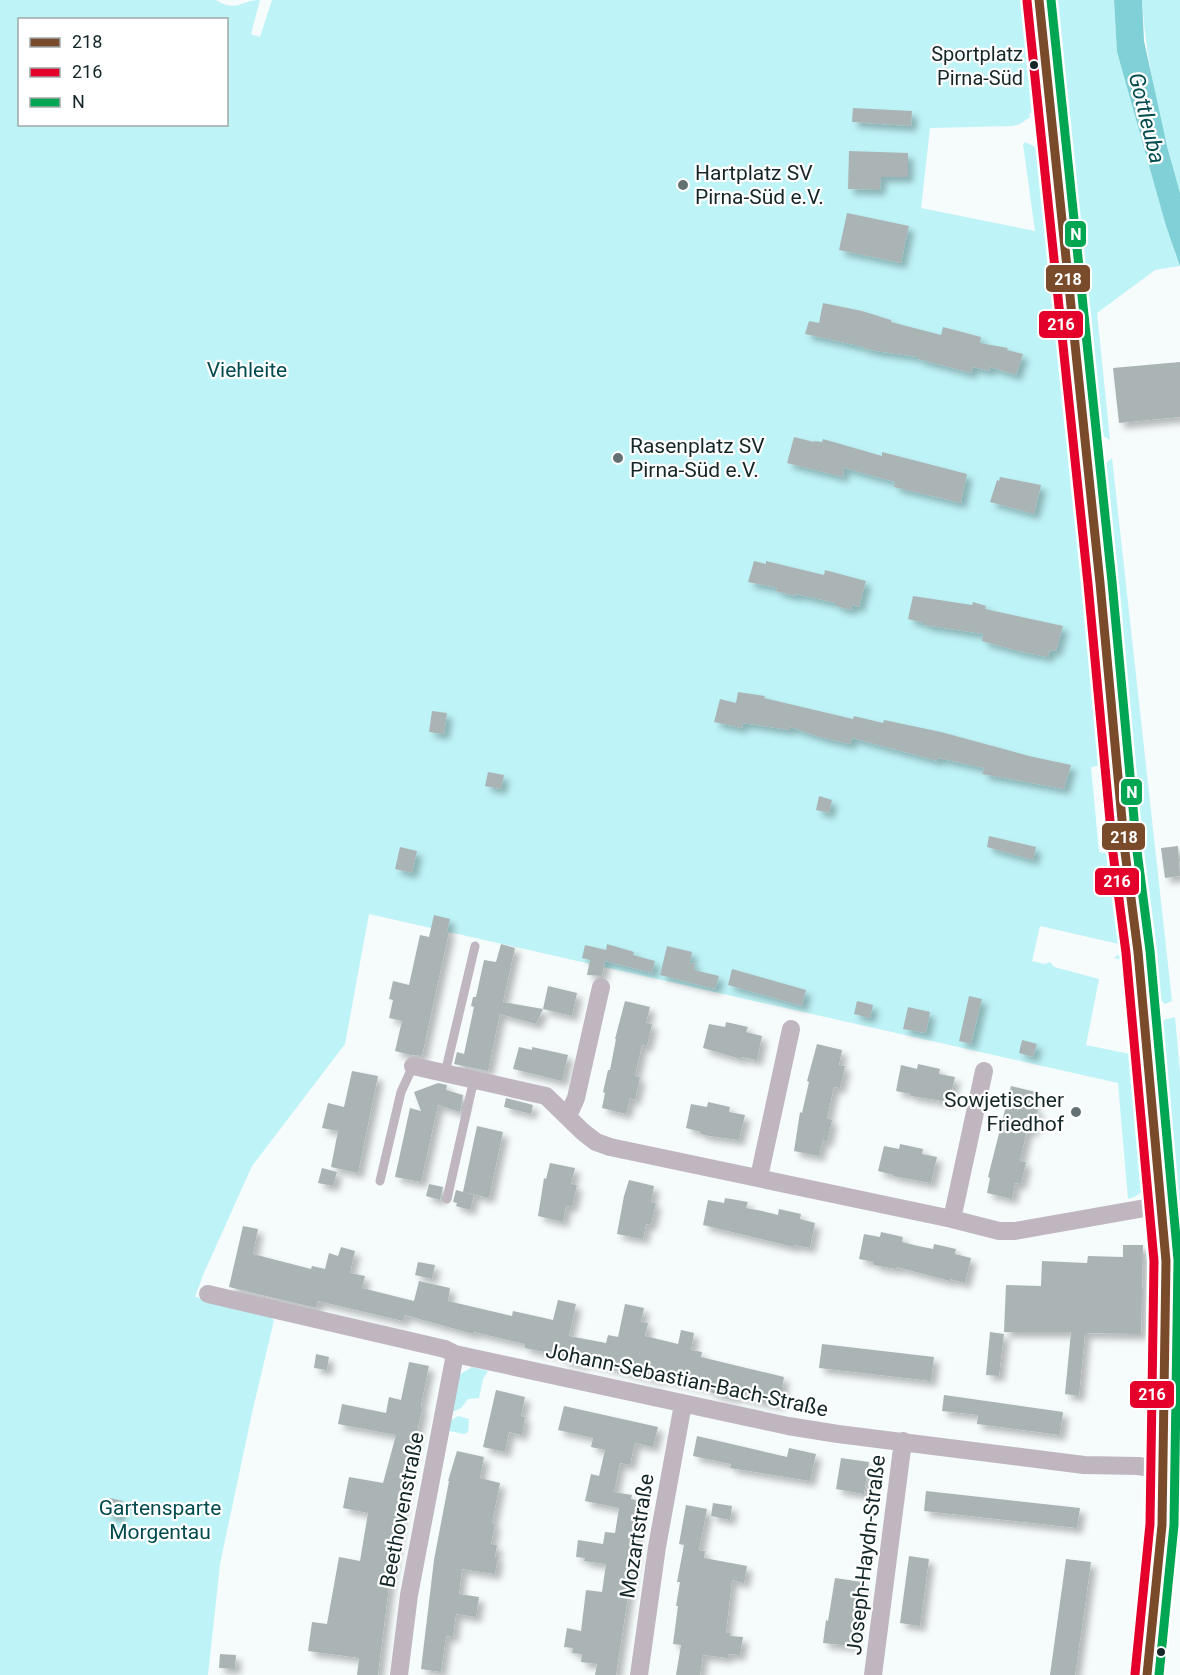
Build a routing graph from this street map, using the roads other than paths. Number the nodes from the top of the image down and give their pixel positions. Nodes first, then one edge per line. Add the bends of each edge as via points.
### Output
1 (1039, 0) edge
2 (475, 946) dead end
3 (601, 987) dead end
4 (791, 1029) dead end
5 (413, 1066) joint
6 (984, 1071) dead end
7 (445, 1073) junction
8 (474, 1079) junction
9 (568, 1116) junction
10 (759, 1178) junction
11 (380, 1181) dead end
12 (447, 1199) dead end
13 (1162, 1205) junction
14 (952, 1219) junction
15 (208, 1294) dead end
16 (455, 1354) junction
17 (683, 1404) junction
18 (903, 1441) junction
19 (1163, 1470) junction
20 (399, 1675) edge
21 (639, 1675) edge
22 (873, 1675) edge
23 (1148, 1675) edge

1 - 13 main road
2 - 7 lane
3 - 9 street via 576,1098
4 - 10 street
5 - 7 street
5 - 11 lane via 400,1092
6 - 14 street
7 - 8 street
8 - 9 street via 546,1096
8 - 12 lane
9 - 10 street via 603,1145
10 - 14 street
13 - 14 street via 1015,1231
13 - 19 main road via 1166,1261
15 - 16 street, Johann-Sebastian-Bach-Straße
16 - 17 street, Johann-Sebastian-Bach-Straße
16 - 20 street, Beethovenstraße via 409,1595
17 - 18 street, Johann-Sebastian-Bach-Straße via 808,1430
17 - 21 street, Mozartstraße
18 - 19 street, Johann-Sebastian-Bach-Straße via 1084,1465
18 - 22 street, Joseph-Haydn-Straße
19 - 23 main road

